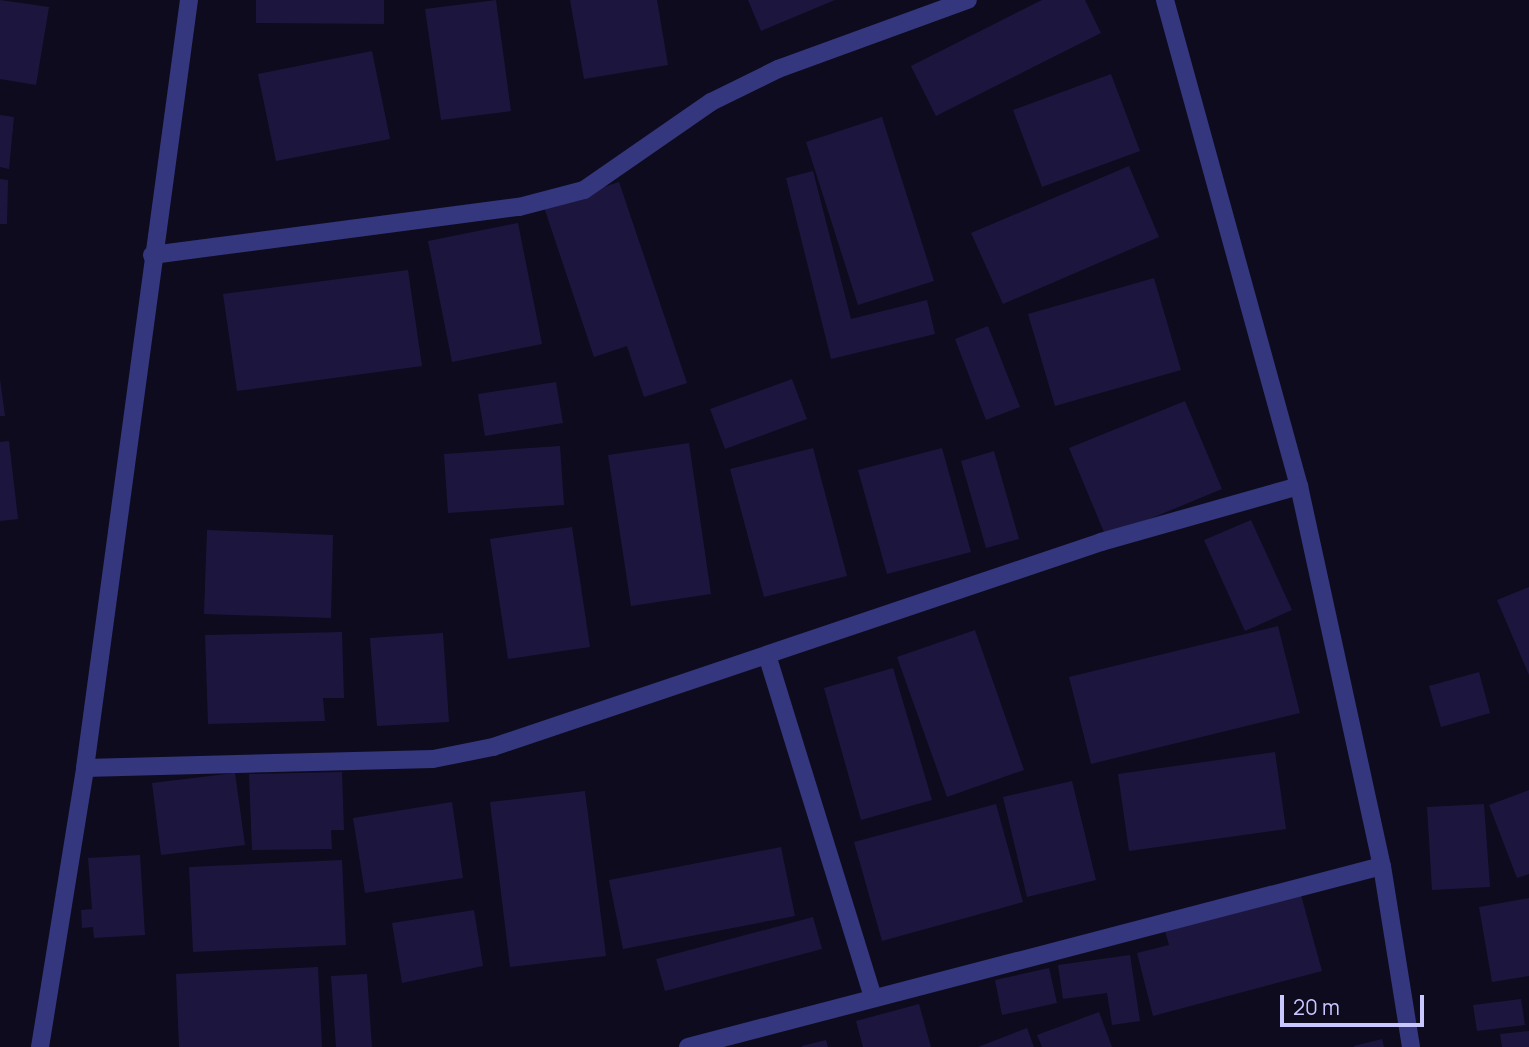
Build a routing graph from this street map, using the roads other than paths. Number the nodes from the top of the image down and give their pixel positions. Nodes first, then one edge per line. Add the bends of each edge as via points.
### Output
1 (189, 0) edge
2 (968, 0) edge
3 (1165, 0) edge
4 (152, 255) junction
5 (1299, 486) junction
6 (767, 655) junction
7 (85, 768) junction
8 (1382, 866) junction
9 (873, 998) junction
10 (40, 1047) edge
11 (688, 1047) edge
12 (1411, 1047) edge

1 - 4 street
2 - 4 street via 778,69 711,103 584,190 519,207
3 - 5 street
4 - 7 street
5 - 6 street via 1101,542
5 - 8 street
6 - 7 street via 492,747 433,759
6 - 9 street
7 - 10 street
8 - 9 street
8 - 12 street
9 - 11 street

